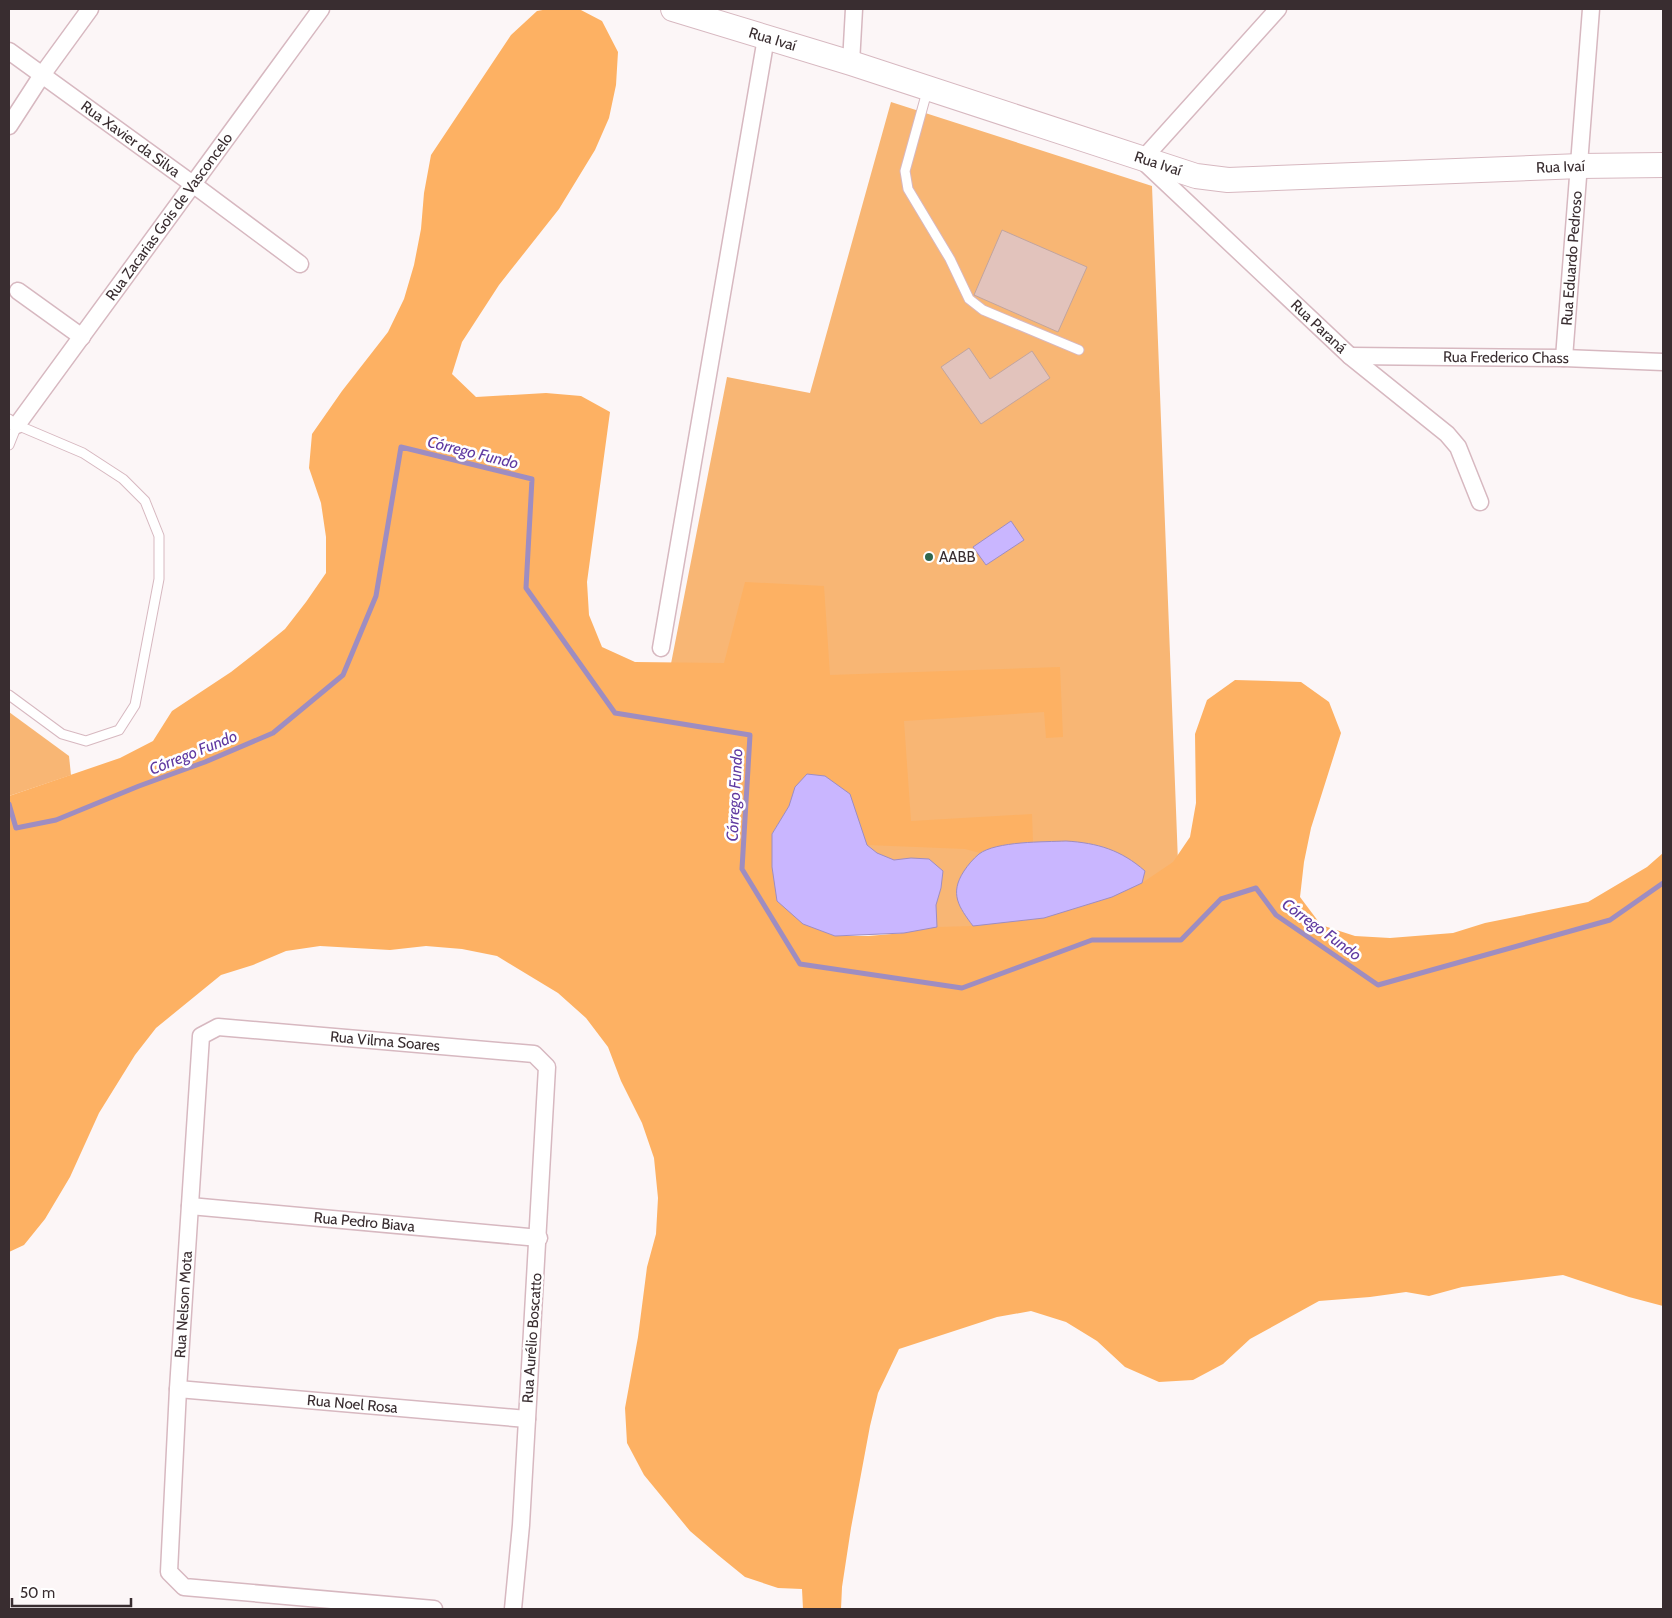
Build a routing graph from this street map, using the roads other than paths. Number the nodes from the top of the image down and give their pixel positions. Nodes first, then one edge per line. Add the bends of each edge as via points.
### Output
1 (90, 9) edge
2 (321, 9) edge
3 (673, 9) edge
4 (854, 9) edge
5 (1278, 9) edge
6 (1591, 9) edge
7 (766, 38) junction
8 (9, 51) edge
9 (851, 63) junction
10 (42, 75) junction
11 (928, 88) junction
12 (9, 126) edge
13 (1142, 160) junction
14 (1663, 165) edge
15 (1580, 166) junction
16 (194, 185) junction
17 (300, 264) dead end
18 (18, 291) dead end
19 (82, 337) junction
20 (1079, 350) dead end
21 (1350, 356) junction
22 (1564, 358) junction
23 (1663, 362) edge
24 (13, 422) edge
25 (9, 445) edge
26 (1480, 502) dead end
27 (661, 648) dead end
28 (9, 694) edge
29 (218, 1027) joint
30 (547, 1067) joint
31 (190, 1206) junction
32 (539, 1238) junction
33 (178, 1389) junction
34 (527, 1419) junction
35 (434, 1609) edge
36 (513, 1609) edge

1 - 10 street
2 - 16 street, Rua Zacarias Gois de Vasconcelo
3 - 7 main road, Rua Ivaí
4 - 9 street
5 - 13 street
6 - 15 street, Rua Eduardo Pedroso
7 - 9 main road, Rua Ivaí
7 - 27 street
8 - 10 street, Rua Xavier da Silva
9 - 11 main road, Rua Ivaí
10 - 12 street
10 - 16 street, Rua Xavier da Silva
11 - 13 main road, Rua Ivaí
11 - 20 lane via 905,171 908,189 950,259 969,299 984,310
13 - 15 main road, Rua Ivaí via 1196,176 1228,180
13 - 21 street, Rua Paraná
14 - 15 main road, Rua Ivaí
15 - 22 street, Rua Eduardo Pedroso
16 - 17 street, Rua Xavier da Silva
16 - 19 street, Rua Zacarias Gois de Vasconcelo
18 - 19 street
19 - 24 street, Rua Zacarias Gois de Vasconcelo
21 - 22 street, Rua Frederico Chass
21 - 26 street, Rua Paraná via 1447,434 1467,465
22 - 23 street, Rua Frederico Chass
24 - 25 lane
24 - 28 lane via 83,453 123,479 145,501 160,536 159,579 135,705 119,730 86,741 62,734
29 - 30 street, Rua Vilma Soares via 534,1054
29 - 31 street, Rua Nelson Mota via 201,1036
30 - 32 street, Rua Aurélio Boscatto
31 - 32 street, Rua Pedro Biava
31 - 33 street, Rua Nelson Mota
32 - 34 street, Rua Aurélio Boscatto
33 - 34 street, Rua Noel Rosa
33 - 35 street, Rua Nelson Mota via 169,1572 184,1587
34 - 36 street, Rua Aurélio Boscatto

